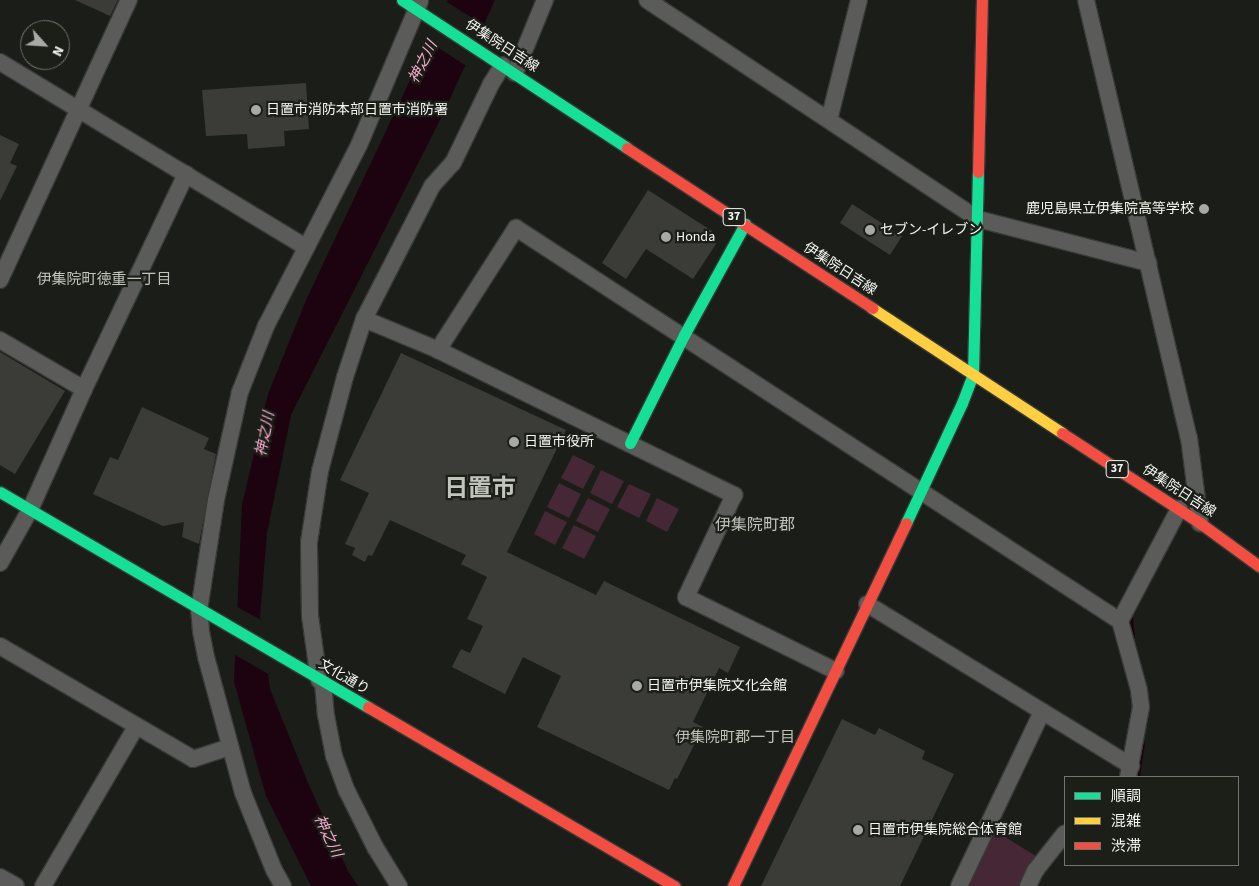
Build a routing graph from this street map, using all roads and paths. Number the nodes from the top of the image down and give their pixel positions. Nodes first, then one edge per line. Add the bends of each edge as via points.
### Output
1 (129, 0) edge
2 (402, 0) edge
3 (545, 0) edge
4 (647, 0) edge
5 (860, 0) edge
6 (982, 0) edge
7 (1086, 0) edge
8 (422, 9) edge
9 (0, 62) edge
10 (504, 66) junction
11 (79, 108) junction
12 (829, 120) junction
13 (186, 174) junction
14 (978, 219) junction
15 (745, 224) junction
16 (305, 247) junction
17 (1148, 263) junction
18 (0, 280) edge
19 (364, 319) junction
20 (684, 335) junction
21 (0, 340) edge
22 (438, 350) junction
23 (973, 374) junction
24 (84, 389) junction
25 (630, 443) junction
26 (921, 491) junction
27 (0, 492) edge
28 (1179, 509) junction
29 (30, 510) junction
30 (1200, 523) junction
31 (0, 562) edge
32 (1259, 566) edge
33 (868, 604) junction
34 (199, 610) junction
35 (1120, 620) junction
36 (0, 646) edge
37 (836, 670) junction
38 (316, 679) junction
39 (1042, 712) junction
40 (136, 727) junction
41 (230, 747) junction
42 (1129, 772) edge
43 (1064, 834) edge
44 (0, 876) edge
45 (16, 886) edge
46 (43, 886) edge
47 (283, 886) edge
48 (399, 886) edge
49 (674, 886) edge
50 (733, 886) edge
51 (959, 886) edge
52 (1028, 886) edge

1 - 11 street
2 - 8 street, 伊集院日吉線 / 37
3 - 10 street
4 - 12 street
5 - 12 street
6 - 14 street
7 - 17 street
8 - 10 street, 伊集院日吉線 / 37
8 - 16 street via 359,145
9 - 11 street
10 - 15 street, 伊集院日吉線 / 37
10 - 19 street via 491,84 454,163 432,186
11 - 13 street
11 - 18 street
12 - 14 street
13 - 16 street
13 - 24 street
14 - 17 street
14 - 23 street
15 - 20 street
15 - 23 street, 伊集院日吉線 / 37
16 - 34 street via 266,326 240,392 216,500
17 - 30 street via 1189,438
19 - 22 street
19 - 38 street via 320,471 309,542 310,616
20 - 22 street via 516,228
20 - 25 street
20 - 26 street
21 - 24 street
22 - 25 street
23 - 26 street
23 - 28 street, 伊集院日吉線 / 37
24 - 29 street
25 - 37 street via 734,495 686,597
26 - 33 street
26 - 35 street
27 - 29 street, 文化通り
28 - 30 street, 伊集院日吉線 / 37
28 - 35 street
29 - 31 street
29 - 34 street, 文化通り
30 - 32 street, 伊集院日吉線 / 37
33 - 37 street
33 - 39 street
34 - 38 street, 文化通り
34 - 41 street via 206,657
35 - 42 street via 1141,707
36 - 40 street
37 - 50 street
38 - 48 street via 334,756 346,791
38 - 49 street, 文化通り
39 - 42 street
39 - 51 street
40 - 41 street via 193,759
40 - 46 street
41 - 47 street via 243,793
43 - 52 street via 1034,871
44 - 45 street

